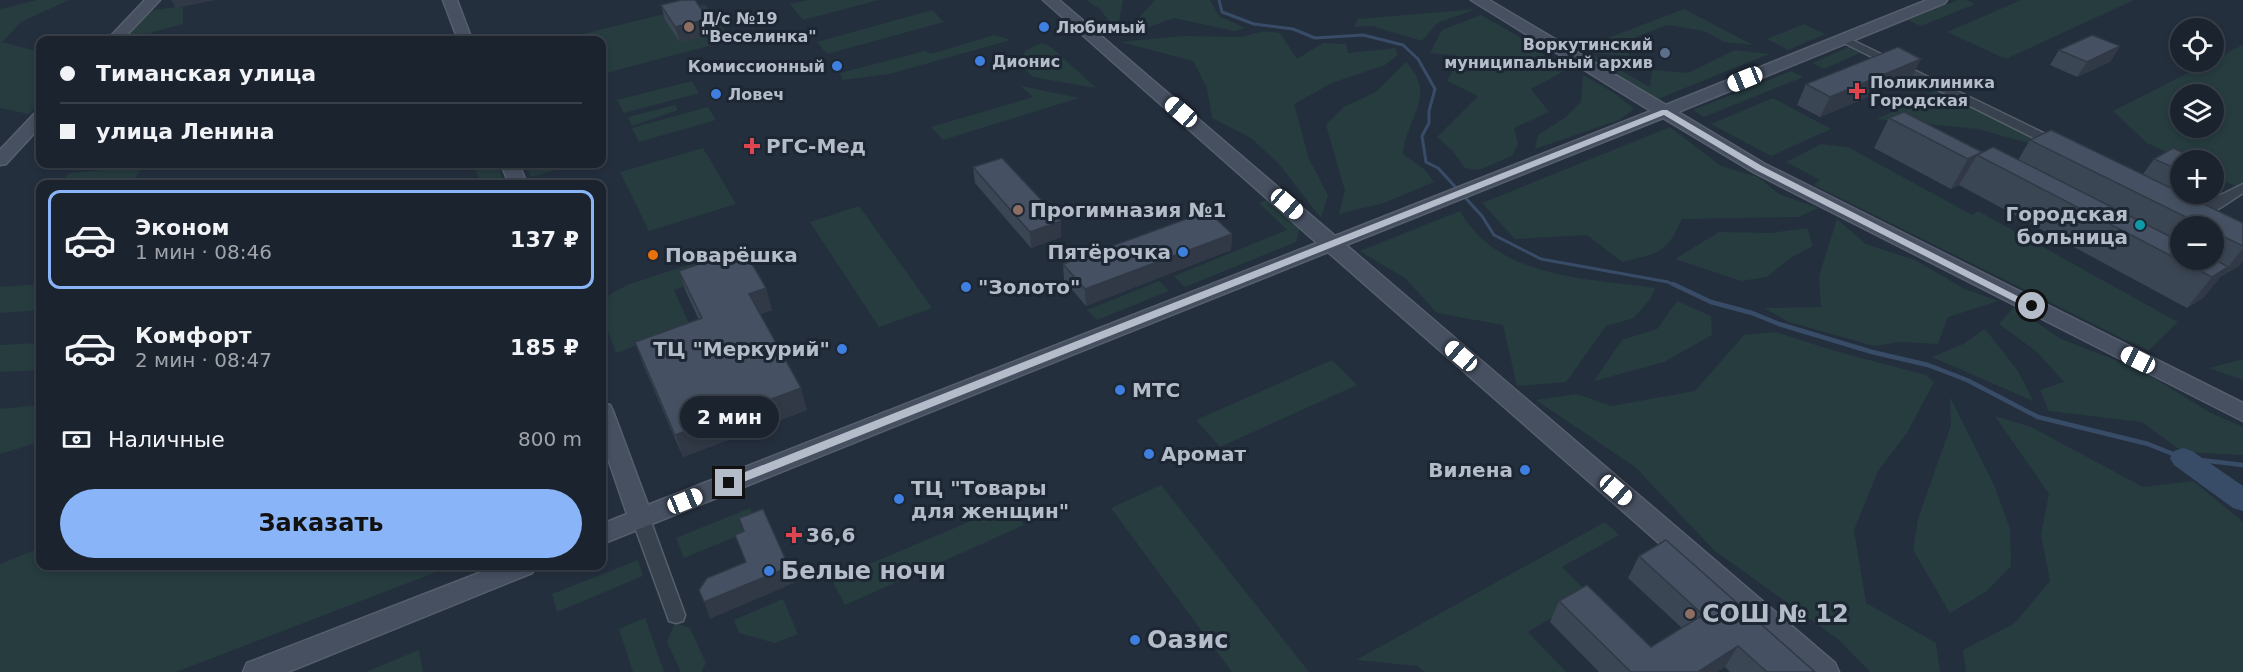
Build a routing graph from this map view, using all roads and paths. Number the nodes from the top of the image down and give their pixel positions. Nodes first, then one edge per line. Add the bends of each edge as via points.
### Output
1 (153, 0) edge
2 (450, 0) edge
3 (1050, 0) edge
4 (1478, 0) edge
5 (1940, 0) edge
6 (118, 36) edge
7 (464, 36) edge
8 (1844, 39) junction
9 (1665, 112) junction
10 (36, 122) edge
11 (2066, 149) edge
12 (0, 160) edge
13 (2243, 188) edge
14 (2224, 199) edge
15 (2176, 204) edge
16 (2215, 204) edge
17 (1332, 243) junction
18 (2243, 413) edge
19 (606, 422) edge
20 (641, 519) junction
21 (606, 532) edge
22 (513, 570) edge
23 (676, 615) dead end
24 (257, 672) edge
25 (1825, 672) edge

1 - 6 main road
2 - 7 main road
3 - 17 main road
4 - 9 main road
5 - 8 main road
8 - 9 main road
8 - 11 street
9 - 17 main road
9 - 18 main road via 1759,168
10 - 12 main road
13 - 14 street
15 - 16 street via 2197,214
17 - 20 main road
17 - 25 main road
19 - 20 main road
20 - 21 main road
20 - 23 street
22 - 24 main road

